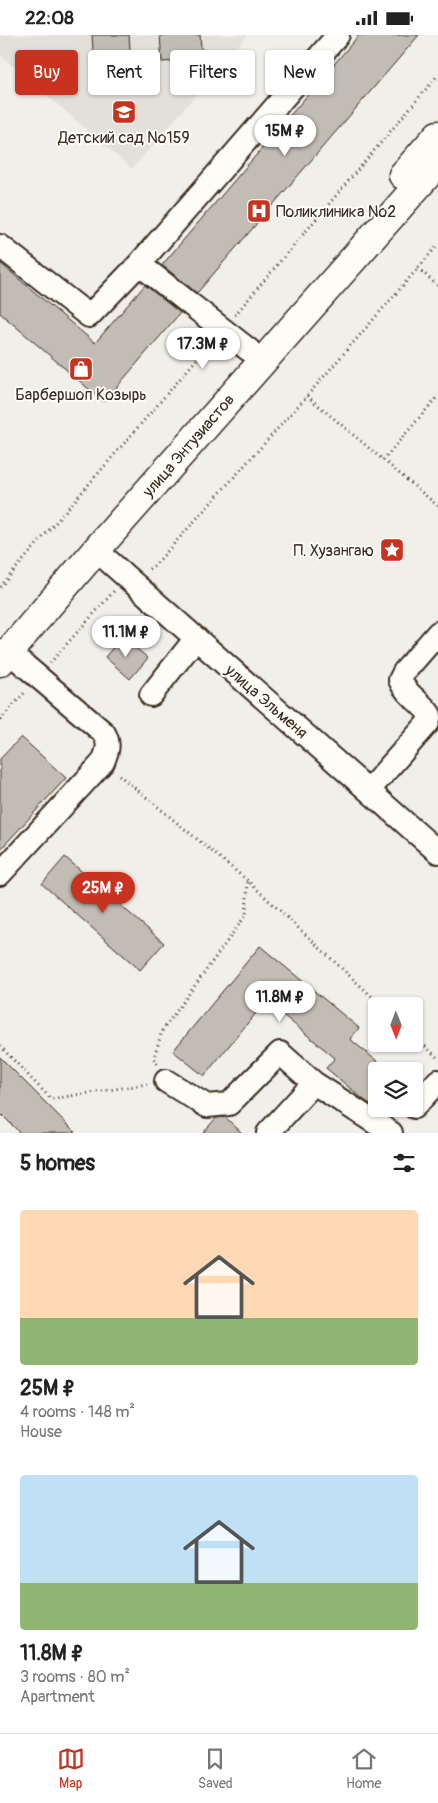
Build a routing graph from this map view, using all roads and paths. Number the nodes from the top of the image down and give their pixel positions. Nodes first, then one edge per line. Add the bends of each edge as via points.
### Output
1 (338, 35) edge
2 (438, 135) edge
3 (438, 163) edge
4 (438, 245) edge
5 (0, 246) edge
6 (139, 264) junction
7 (418, 268) junction
8 (438, 286) edge
9 (256, 355) junction
10 (307, 396) junction
11 (438, 396) edge
12 (384, 460) junction
13 (438, 506) edge
14 (96, 550) junction
15 (145, 571) dead end
16 (119, 590) dead end
17 (438, 633) edge
18 (196, 638) junction
19 (3, 649) edge
20 (38, 677) junction
21 (151, 695) dead end
22 (0, 720) edge
23 (103, 762) junction
24 (369, 790) junction
25 (434, 841) edge
26 (0, 874) edge
27 (248, 881) junction
28 (372, 997) edge
29 (423, 1044) edge
30 (0, 1046) edge
31 (438, 1058) edge
32 (166, 1081) junction
33 (438, 1081) edge
34 (314, 1083) junction
35 (423, 1097) edge
36 (405, 1117) edge
37 (268, 1133) edge
38 (390, 1133) edge

1 - 6 street
2 - 9 main road, улица Энтузиастов
3 - 9 main road, улица Энтузиастов
4 - 7 path
5 - 6 street via 89,317
6 - 9 street
7 - 8 path
7 - 10 path
9 - 14 main road, улица Энтузиастов
9 - 19 main road, улица Энтузиастов
10 - 12 path
10 - 15 path via 155,565
11 - 12 path
12 - 13 path
14 - 18 street, улица Эльменя
14 - 19 main road, улица Энтузиастов
16 - 20 path via 113,591
17 - 24 street via 400,680 430,715 428,723
18 - 21 street
18 - 24 street, улица Эльменя
19 - 20 street
20 - 22 path
20 - 23 street via 104,733 108,751
23 - 26 street
23 - 27 path
24 - 25 street, улица Эльменя
27 - 28 path
27 - 32 path via 246,915 162,1031 154,1058
29 - 31 path
30 - 32 path via 51,1099
32 - 34 street via 207,1106 229,1104 280,1053
33 - 35 street
34 - 37 street
34 - 38 street
36 - 38 street

